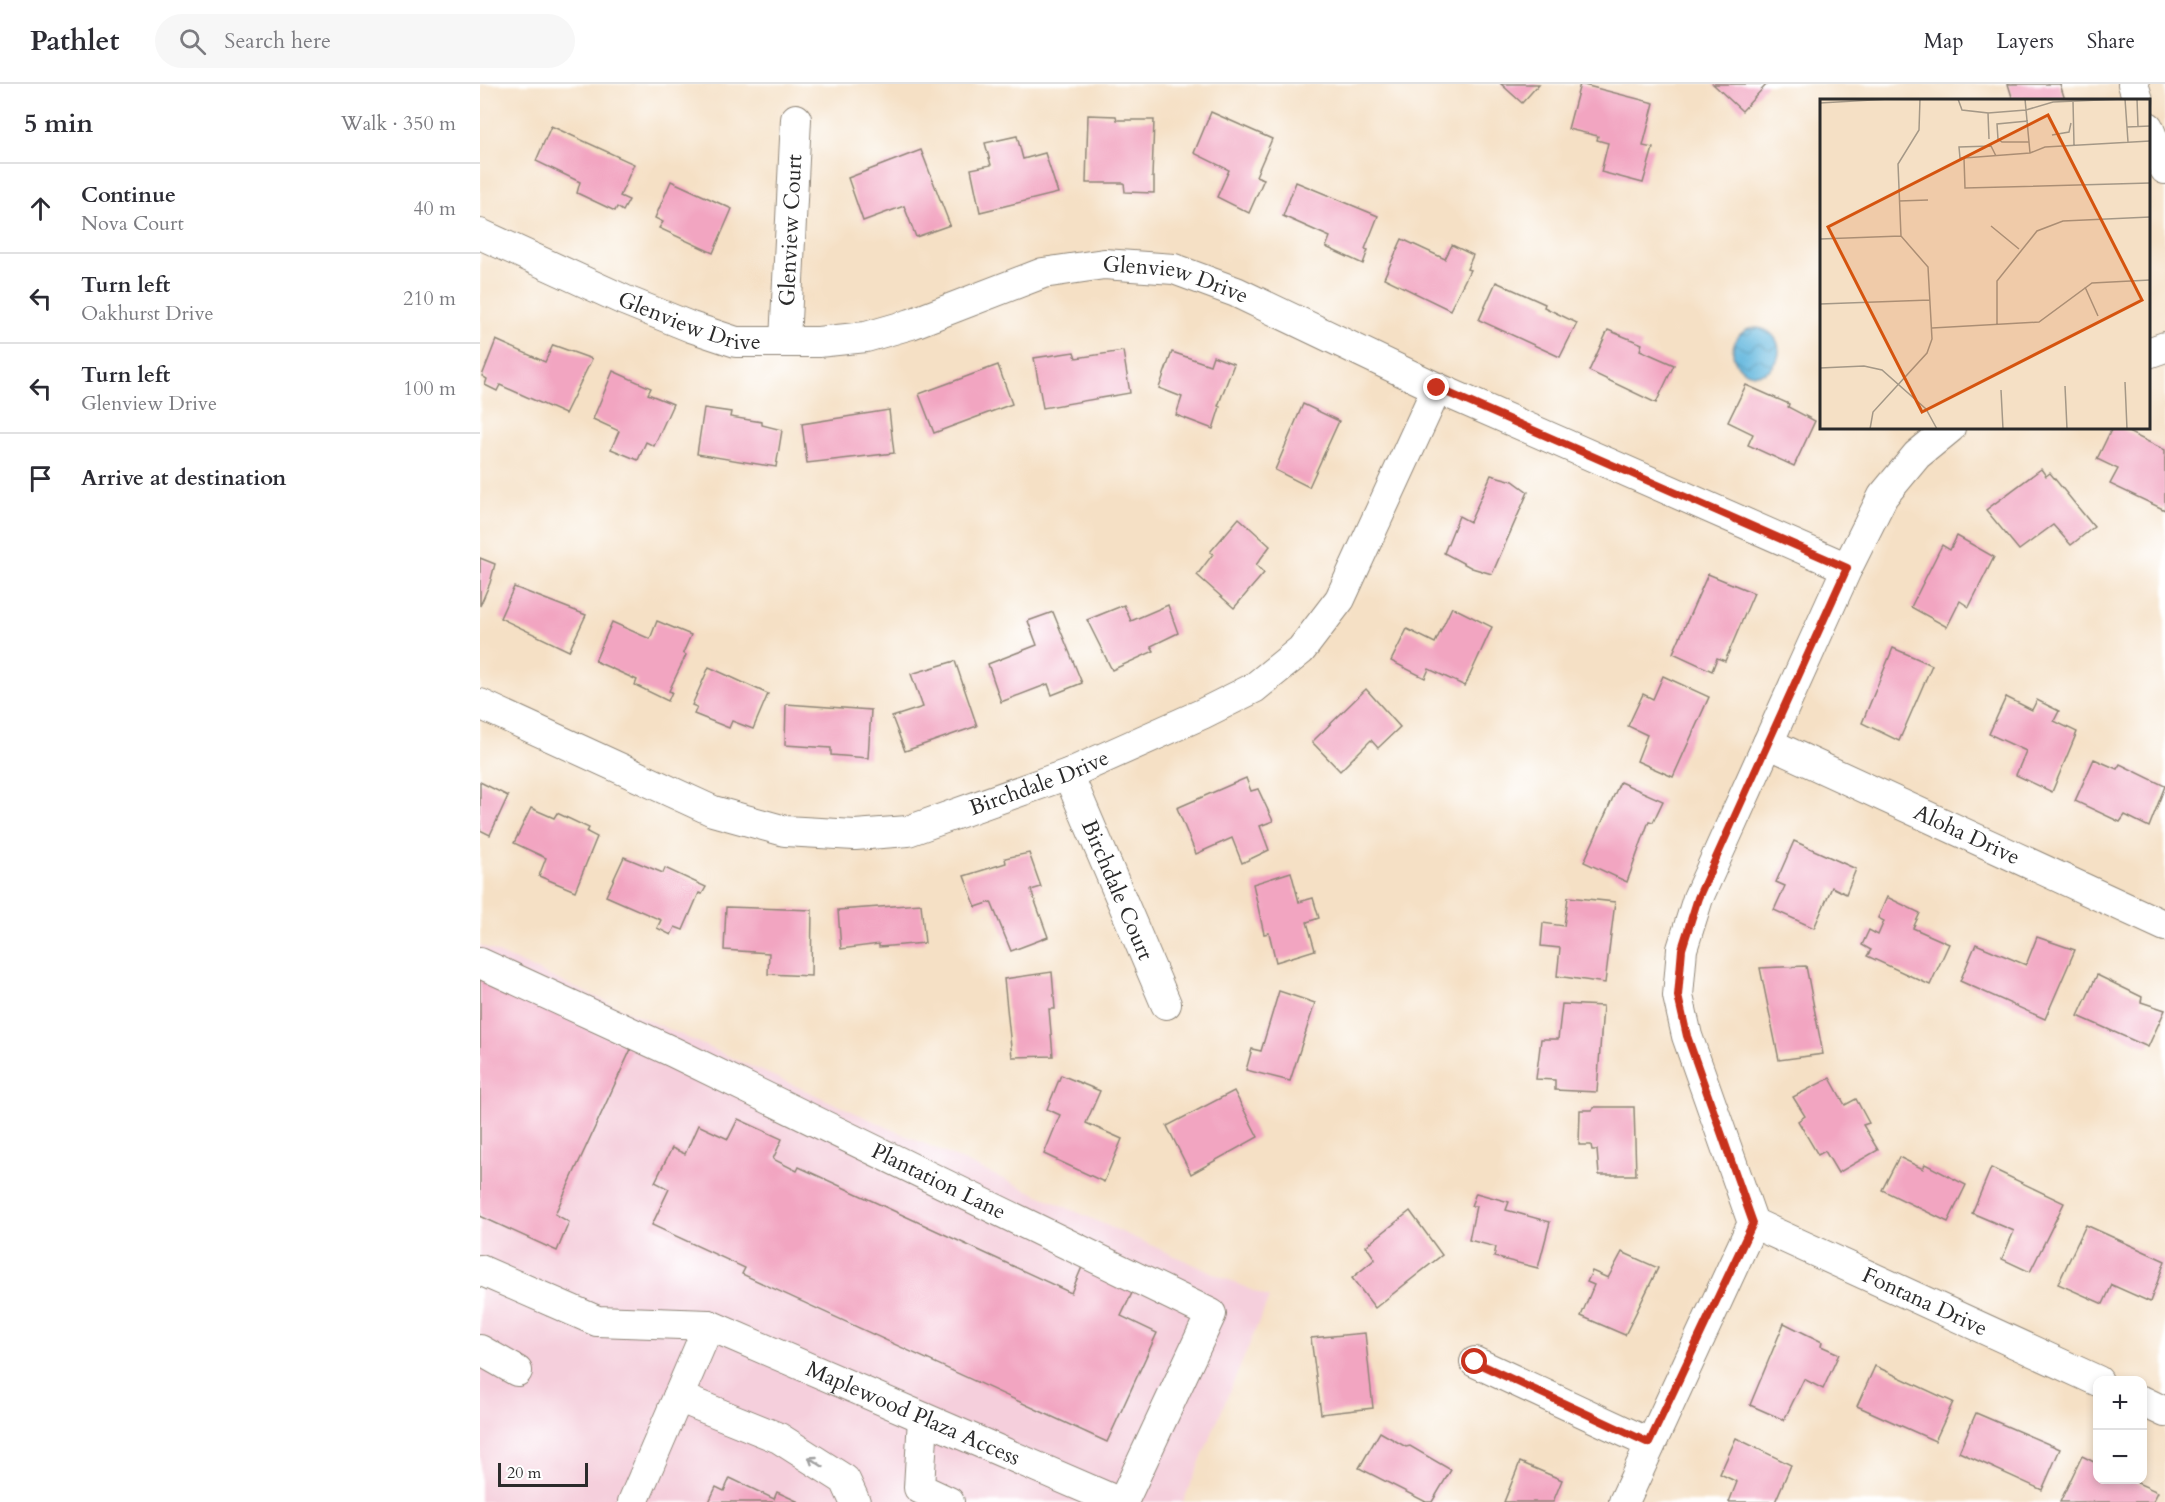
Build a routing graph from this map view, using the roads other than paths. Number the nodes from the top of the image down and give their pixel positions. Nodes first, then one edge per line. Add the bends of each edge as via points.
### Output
1 (2133, 84) edge
2 (2138, 99) edge
3 (796, 119) dead end
4 (2150, 132) edge
5 (2165, 169) edge
6 (480, 234) edge
7 (784, 341) junction
8 (2165, 347) edge
9 (2150, 352) edge
10 (1437, 388) junction
11 (1949, 429) edge
12 (1847, 568) junction
13 (480, 704) edge
14 (1768, 742) junction
15 (1068, 774) junction
16 (2165, 926) edge
17 (480, 963) edge
18 (1166, 1004) dead end
19 (1753, 1223) junction
20 (480, 1270) edge
21 (710, 1325) junction
22 (480, 1350) edge
23 (1475, 1362) dead end
24 (517, 1371) dead end
25 (2093, 1379) edge
26 (678, 1397) junction
27 (2147, 1403) edge
28 (2165, 1412) edge
29 (923, 1418) junction
30 (1649, 1443) junction
31 (633, 1502) edge
32 (855, 1502) edge
33 (949, 1502) edge
34 (1118, 1502) edge
35 (1124, 1502) edge
36 (1624, 1502) edge

1 - 2 street
3 - 7 street, Glenview Court
4 - 5 street
6 - 7 street, Glenview Drive via 691,327 736,342
7 - 10 street, Glenview Drive via 866,337 911,324 1043,273 1104,264 1174,269 1236,292
8 - 9 street
10 - 12 street, Glenview Drive
10 - 15 street, Birchdale Drive via 1340,599 1301,650 1254,688
11 - 12 street via 1917,454 1883,496
12 - 14 street
13 - 15 street, Birchdale Drive via 713,811 785,831 855,835 908,831
14 - 16 street, Aloha Drive
14 - 19 street via 1698,898 1682,949 1678,996 1687,1036
15 - 18 street, Birchdale Court
17 - 35 street, Plantation Lane via 673,1052 1211,1314
19 - 25 street, Fontana Drive
19 - 30 street
20 - 21 street, Maplewood Plaza Access via 597,1321
21 - 26 street
21 - 29 street, Maplewood Plaza Access
22 - 24 street
23 - 30 street
26 - 31 street
32 -> 26 street via 845,1480 779,1438
27 - 28 street
29 - 33 street via 920,1488
29 - 34 street, Maplewood Plaza Access
30 - 36 street

